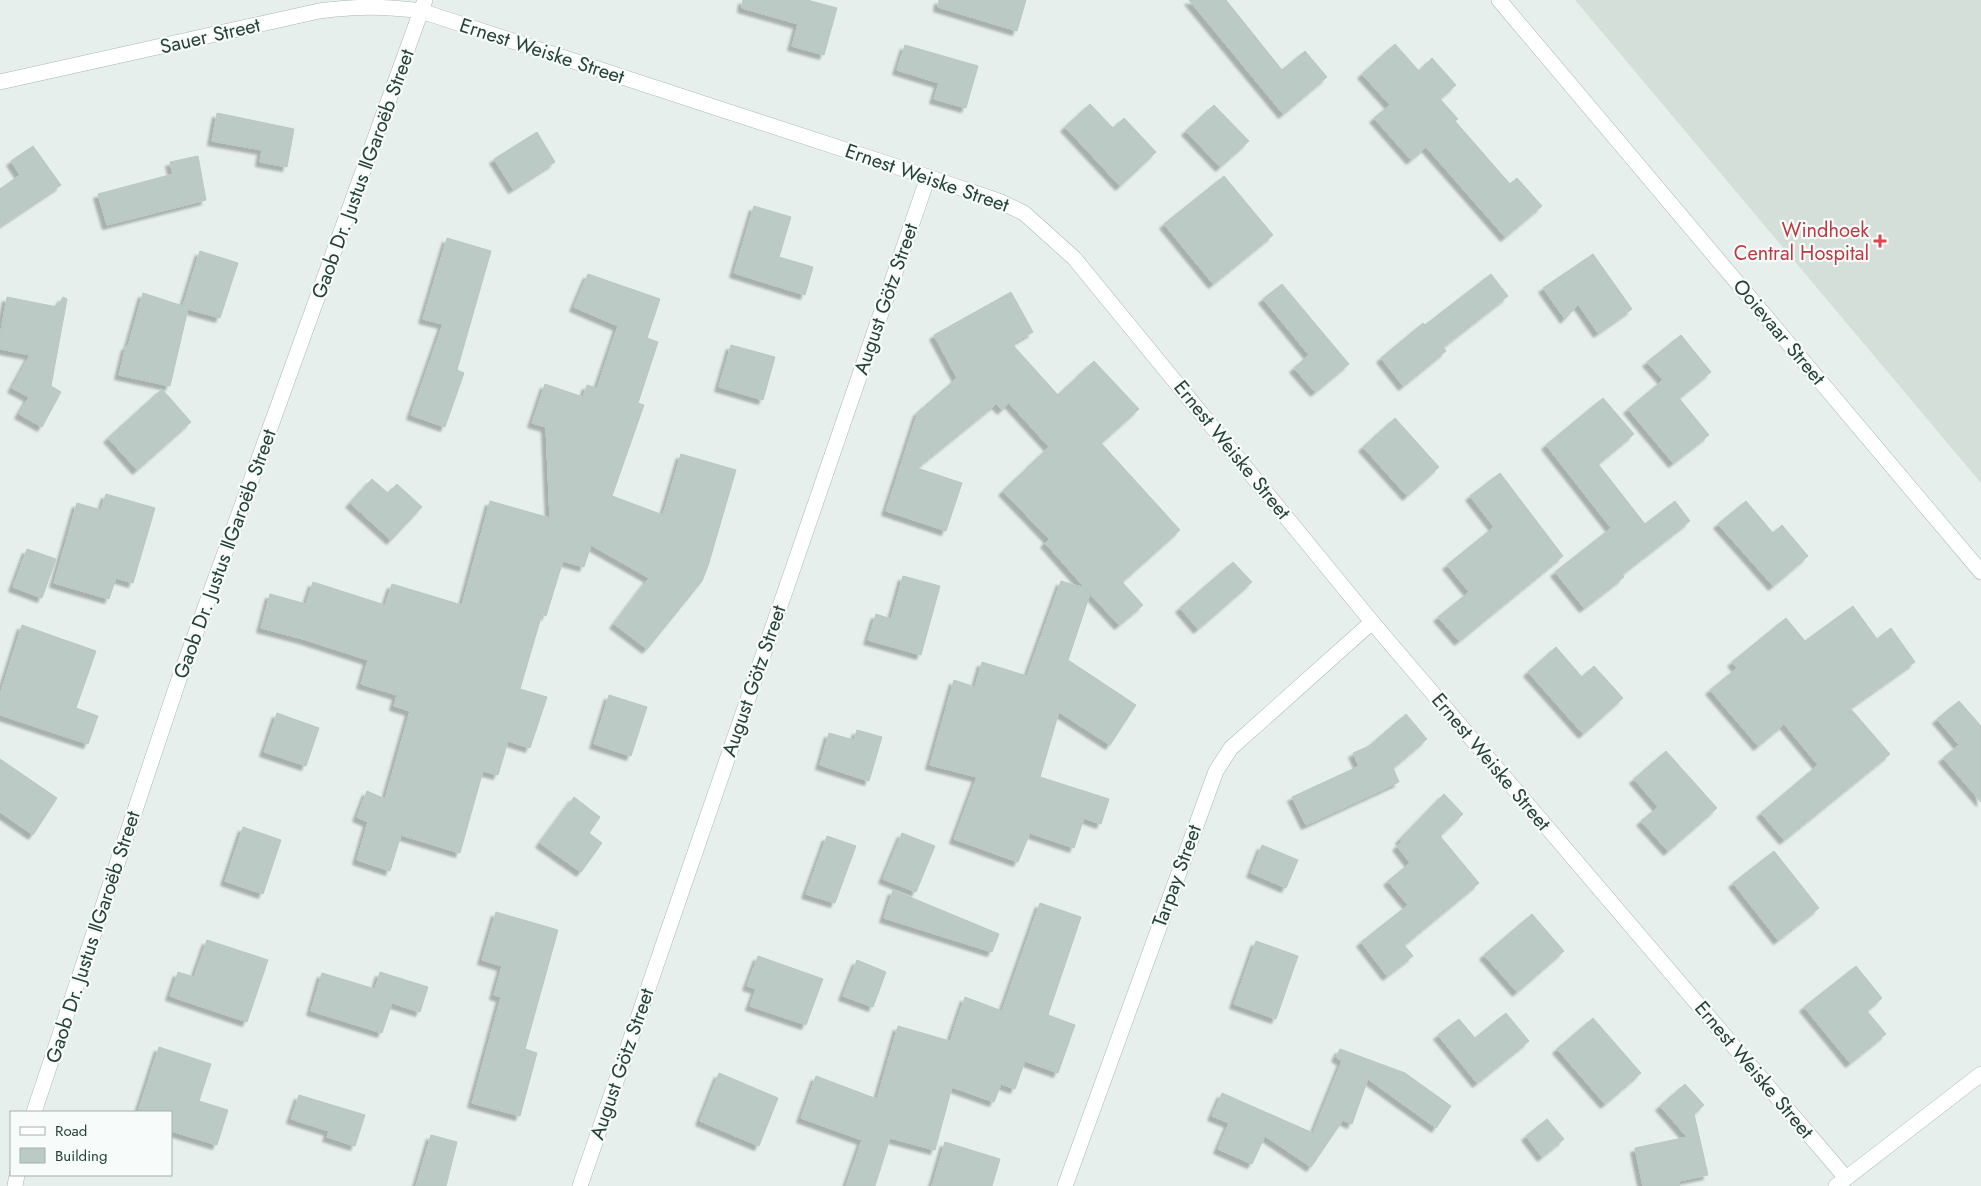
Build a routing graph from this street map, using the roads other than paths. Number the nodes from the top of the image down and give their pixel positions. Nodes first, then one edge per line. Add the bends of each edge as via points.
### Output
1 (1499, 0) edge
2 (423, 6) edge
3 (0, 82) edge
4 (928, 177) junction
5 (1981, 572) edge
6 (1372, 622) junction
7 (1981, 1074) edge
8 (34, 1111) edge
9 (1841, 1182) edge
10 (580, 1186) edge
11 (1065, 1186) edge

1 - 5 street, Ooievaar Street
2 - 3 street, Sauer Street via 357,6 319,11
2 - 4 street, Ernest Weiske Street
2 - 8 street, Gaob Dr. Justus ǁGaroëb Street via 177,685
4 - 6 street, Ernest Weiske Street via 1024,213 1074,258
4 - 10 street, August Götz Street
6 - 9 street, Ernest Weiske Street
6 - 11 street, Tarpay Street via 1231,748 1216,771
7 - 9 street

